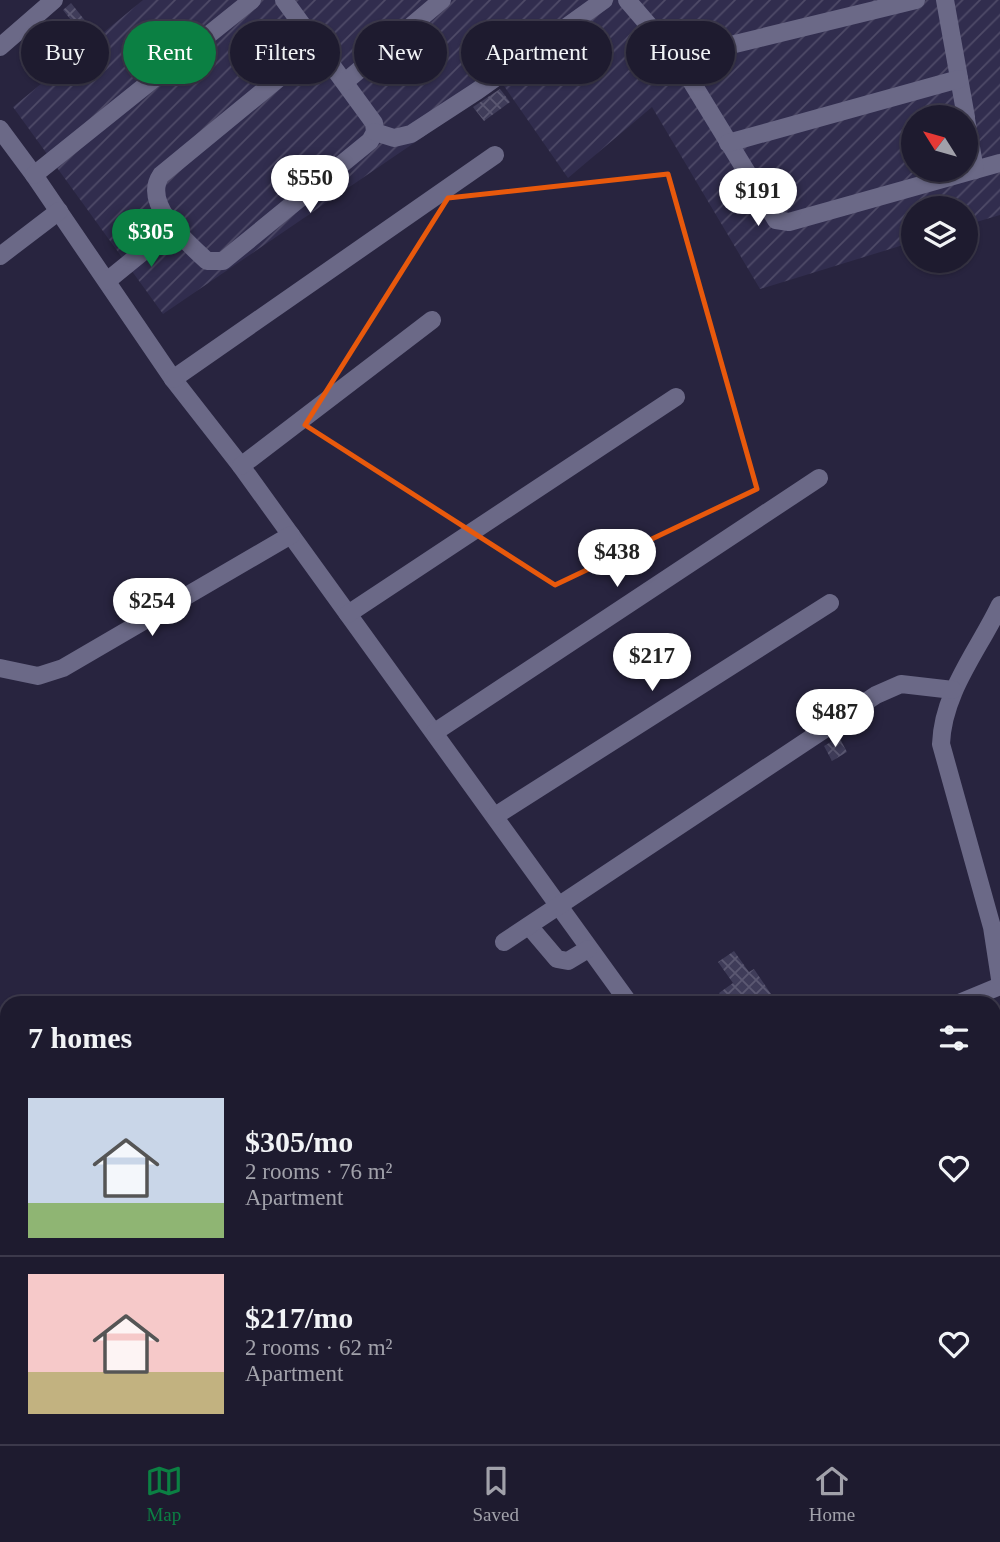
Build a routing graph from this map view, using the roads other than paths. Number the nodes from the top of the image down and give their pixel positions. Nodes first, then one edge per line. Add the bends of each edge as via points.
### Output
1 (54, 0) edge
2 (252, 0) edge
3 (284, 0) edge
4 (442, 0) edge
5 (604, 0) edge
6 (627, 0) edge
7 (916, 0) edge
8 (945, 0) edge
9 (300, 21) edge
10 (645, 21) edge
11 (735, 44) edge
12 (0, 47) edge
13 (340, 75) edge
14 (959, 79) junction
15 (345, 82) junction
16 (272, 84) edge
17 (693, 84) edge
18 (964, 105) edge
19 (0, 129) edge
20 (374, 132) junction
21 (728, 143) junction
22 (495, 155) dead end
23 (1000, 163) edge
24 (978, 169) edge
25 (34, 175) junction
26 (932, 182) edge
27 (59, 211) junction
28 (172, 228) junction
29 (0, 256) edge
30 (107, 281) junction
31 (432, 320) dead end
32 (173, 379) junction
33 (676, 397) dead end
34 (241, 466) junction
35 (819, 478) dead end
36 (290, 536) junction
37 (830, 603) dead end
38 (1000, 605) edge
39 (348, 614) junction
40 (0, 668) edge
41 (953, 690) junction
42 (435, 732) junction
43 (495, 816) junction
44 (559, 908) junction
45 (529, 926) junction
46 (504, 942) dead end
47 (588, 949) junction
48 (1000, 979) edge
49 (1000, 986) edge
50 (624, 996) edge
51 (982, 996) edge

1 - 12 street
2 - 25 street
3 - 9 street
4 - 15 street
5 - 20 street via 411,134 394,138
6 - 10 street
7 - 11 street
8 - 14 street
13 - 15 street
14 - 18 street
14 - 21 street
15 - 20 street via 374,123
16 - 28 street via 161,176 155,192
17 - 21 street
19 - 25 street
20 - 28 street via 370,141 223,261 207,261
21 - 26 street via 776,220 789,222
22 - 32 street
23 - 24 street
25 - 27 street
27 - 29 street
27 - 30 street
28 - 30 street
30 - 32 street
31 - 34 street
32 - 34 street
33 - 39 street
34 - 36 street
35 - 42 street
36 - 39 street
36 - 40 street via 64,668 38,676
37 - 43 street
38 - 41 street
39 - 42 street
41 - 44 street via 901,684 876,695
41 - 48 street via 942,720 941,744 989,915
42 - 43 street
43 - 44 street
44 - 45 street
44 - 47 street
45 - 46 street
45 - 47 street via 557,959 568,961
47 - 50 street
49 - 51 street

